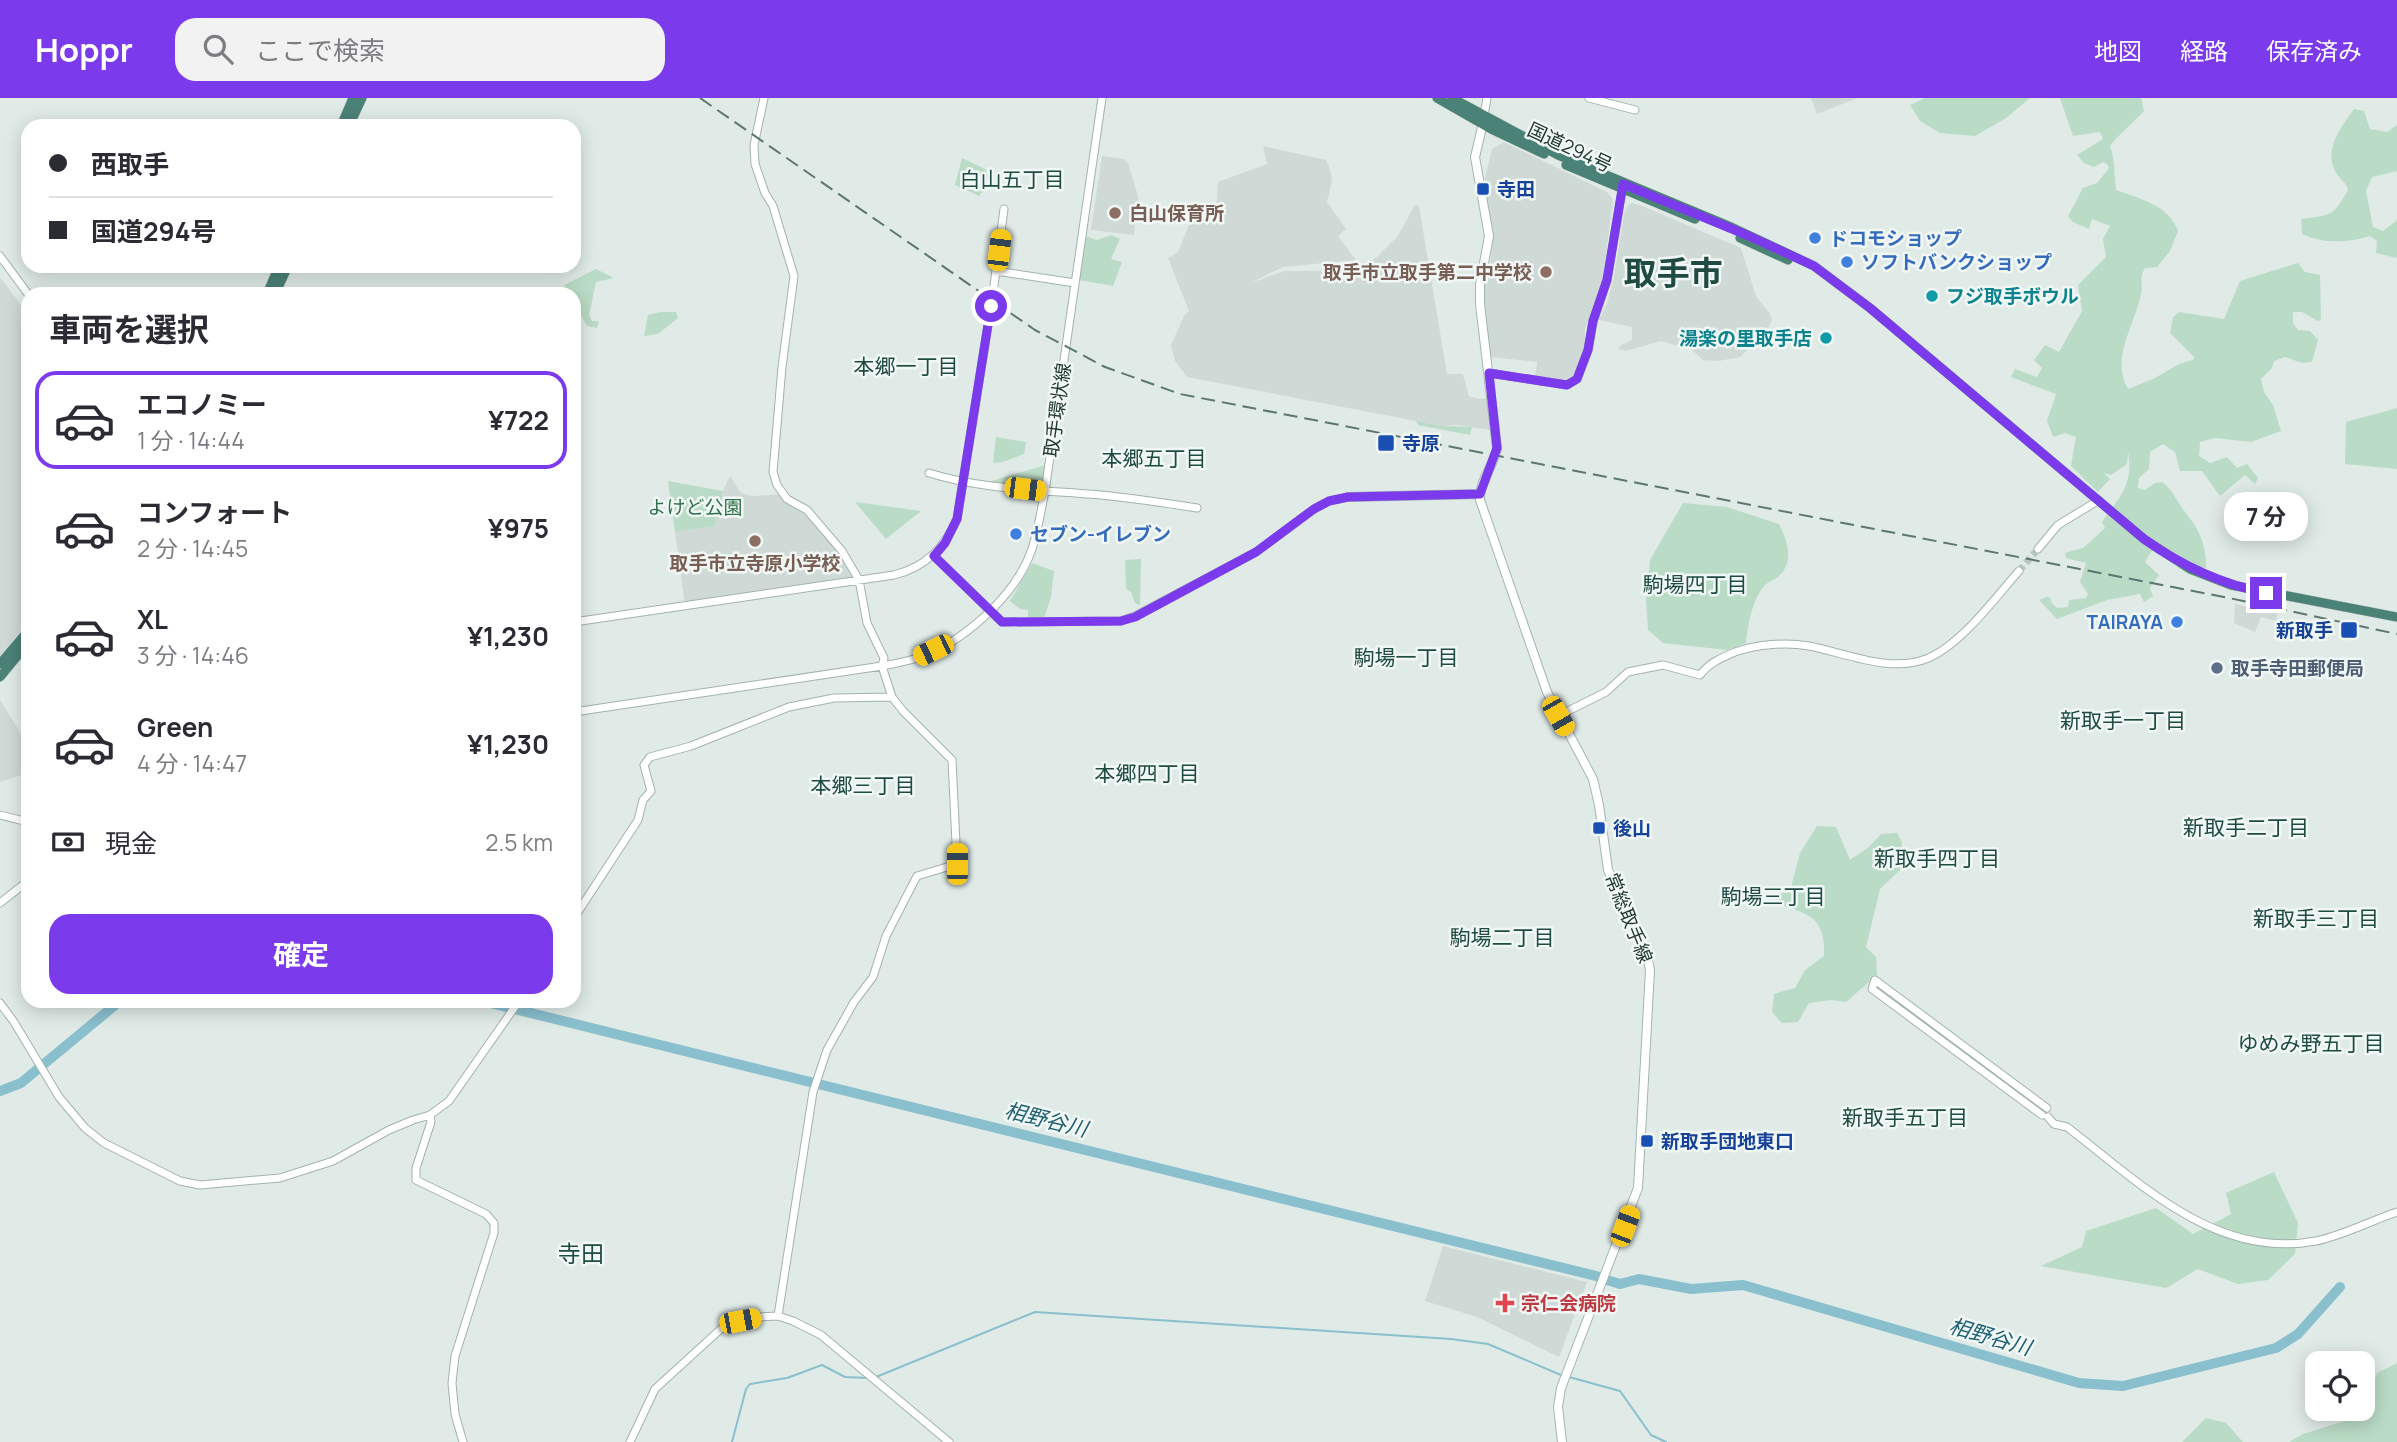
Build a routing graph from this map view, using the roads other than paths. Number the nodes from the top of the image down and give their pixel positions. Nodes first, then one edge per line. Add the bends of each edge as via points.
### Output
1 (353, 98) edge
2 (362, 98) edge
3 (764, 98) edge
4 (1102, 98) edge
5 (1437, 98) edge
6 (1452, 98) edge
7 (1487, 98) edge
8 (1589, 98) edge
9 (1635, 110) dead end
10 (344, 119) edge
11 (352, 119) edge
12 (1483, 120) junction
13 (1623, 187) junction
14 (1004, 209) dead end
15 (0, 256) edge
16 (996, 271) junction
17 (1075, 283) junction
18 (23, 287) edge
19 (993, 293) dead end
20 (991, 306) dead end
21 (1489, 373) junction
22 (929, 473) dead end
23 (963, 481) junction
24 (1045, 491) junction
25 (1480, 494) junction
26 (1348, 497) joint
27 (2099, 500) junction
28 (1197, 508) dead end
29 (2038, 550) tunnel mouth
30 (934, 556) junction
31 (2019, 571) tunnel mouth
32 (859, 580) junction
33 (992, 611) junction
34 (2397, 617) edge
35 (581, 621) edge
36 (21, 639) edge
37 (21, 652) edge
38 (0, 664) edge
39 (883, 666) junction
40 (0, 677) edge
41 (892, 697) junction
42 (581, 711) edge
43 (1558, 716) junction
44 (0, 815) edge
45 (21, 820) edge
46 (21, 886) edge
47 (0, 903) edge
48 (581, 907) edge
49 (0, 1003) edge
50 (515, 1008) edge
51 (2047, 1108) dead end
52 (430, 1115) junction
53 (2397, 1212) edge
54 (779, 1317) junction
55 (463, 1442) edge
56 (630, 1442) edge
57 (949, 1442) edge
58 (1562, 1442) edge

1 - 10 highway
2 - 11 highway
3 - 32 street via 755,163 794,275 773,472 788,499 807,510 842,551
4 - 17 street, 取手環状線
5 - 12 highway, 国道294号
6 - 12 highway, 国道294号
7 - 12 street
8 - 9 street
12 - 13 highway, 国道294号
12 - 21 main road via 1475,158 1489,236 1480,294
13 - 21 street via 1607,280 1577,379 1567,385
13 - 27 highway, 国道294号 via 1845,290
14 - 16 street
15 - 18 street
16 - 17 street
16 - 19 street
17 - 24 street, 取手環状線
20 - 23 street
21 - 25 main road via 1497,448
22 - 23 street
23 - 24 street
23 - 30 street via 957,519
24 - 28 street
24 - 33 street, 取手環状線 via 1032,550
25 - 26 main road
25 - 43 main road, 常総取手線
26 - 33 street via 1314,509 1256,552 1135,617 1002,622
27 - 29 street via 2058,525
27 - 34 highway, 国道294号 via 2161,551 2208,577 2245,589
30 - 32 street via 911,571
30 - 33 street
31 - 43 street via 1967,629 1942,652 1922,661 1890,664 1807,645 1769,644 1719,659 1700,675 1663,665 1628,672 1606,692
32 - 35 street
32 - 39 street via 867,623 884,658
33 - 39 street, 取手環状線 via 951,641 916,658
36 - 38 highway
37 - 40 highway
39 - 41 street
39 - 42 street, 取手環状線
41 - 48 street via 834,698 789,707 691,746 650,757 644,765 651,791 643,800 638,820
41 - 54 street via 952,760 957,864 917,876 886,936 873,977 827,1051 813,1092
43 - 58 main road, 常総取手線 via 1593,779 1608,870 1646,951 1651,981 1638,1188 1560,1388
44 - 45 street
46 - 47 street
49 - 52 street via 59,1097 85,1129 180,1181 200,1185 280,1178 334,1161 389,1130
50 - 52 street via 449,1101
51 - 53 street via 1875,980 1872,989 2054,1124 2067,1127 2197,1222 2266,1244 2316,1241
52 - 55 street via 416,1181 486,1214 495,1223 454,1356 455,1414
54 - 56 street via 759,1317 723,1327 655,1389
54 - 57 street via 821,1335

